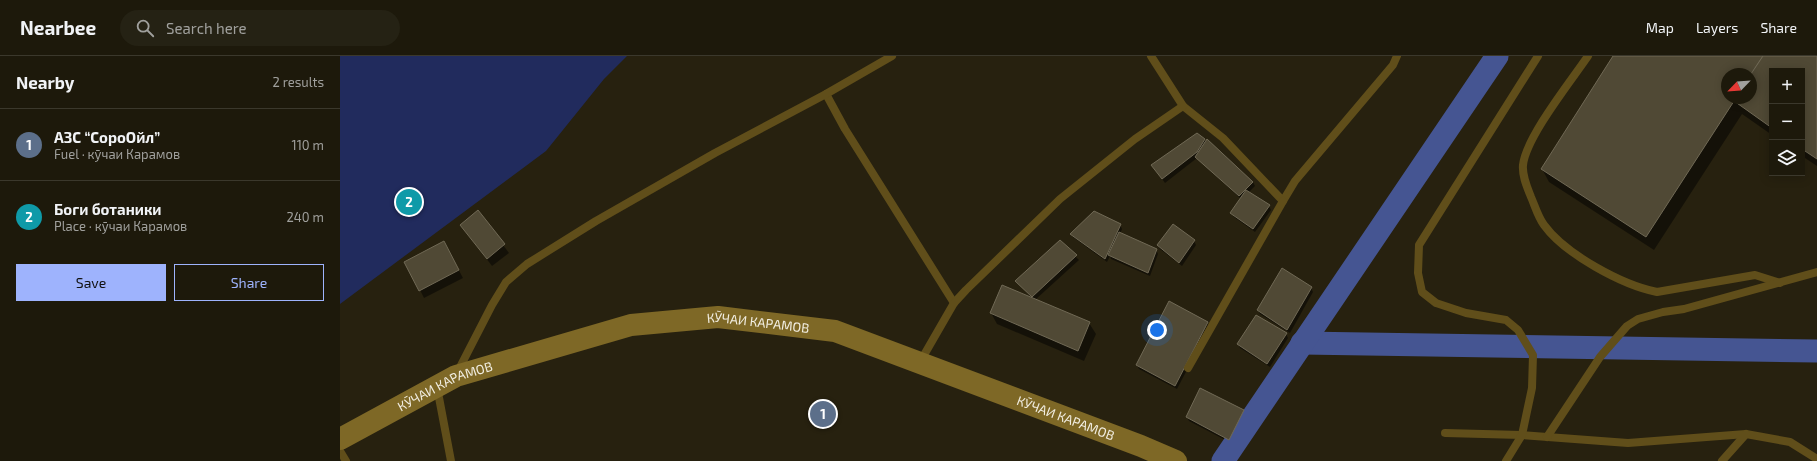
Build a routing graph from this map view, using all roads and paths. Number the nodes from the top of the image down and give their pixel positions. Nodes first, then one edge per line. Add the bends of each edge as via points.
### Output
1 (892, 56) edge
2 (1151, 56) edge
3 (1398, 56) edge
4 (1538, 56) edge
5 (1588, 56) edge
6 (826, 94) junction
7 (1183, 106) junction
8 (1283, 201) junction
9 (1817, 272) edge
10 (1780, 283) junction
11 (954, 303) junction
12 (920, 363) junction
13 (1188, 368) dead end
14 (456, 376) junction
15 (436, 386) junction
16 (1445, 433) dead end
17 (1746, 434) junction
18 (1522, 435) junction
19 (1547, 437) junction
20 (340, 439) edge
21 (340, 451) edge
22 (1817, 459) edge
23 (346, 461) edge
24 (451, 461) edge
25 (1176, 461) edge
26 (1506, 461) edge
27 (1722, 461) edge

1 - 6 lane
2 - 7 lane
3 - 8 lane via 1295,181
4 - 18 lane via 1419,245 1418,266 1422,292 1436,302 1466,312 1506,320 1518,330 1533,355 1532,388
5 - 10 lane via 1533,137 1523,164 1526,186 1543,224 1565,248 1622,281 1642,289 1657,292 1755,275
6 - 11 lane via 849,136
6 - 14 lane via 715,153 527,264 506,282
7 - 8 lane via 1223,138
7 - 11 lane via 1135,139 1060,199
8 - 13 lane
9 - 10 lane
10 - 19 lane via 1638,319 1627,326 1600,358
11 - 12 lane
12 - 14 main road, КӮЧАИ КАРАМОВ via 835,331 718,317 631,325
12 - 25 main road, КӮЧАИ КАРАМОВ
14 - 15 main road, КӮЧАИ КАРАМОВ
15 - 20 main road, КӮЧАИ КАРАМОВ
15 - 24 lane
16 - 18 lane
17 - 19 lane via 1628,443
17 - 22 lane via 1790,442
17 - 27 lane
18 - 19 lane
18 - 26 lane
21 - 23 lane

